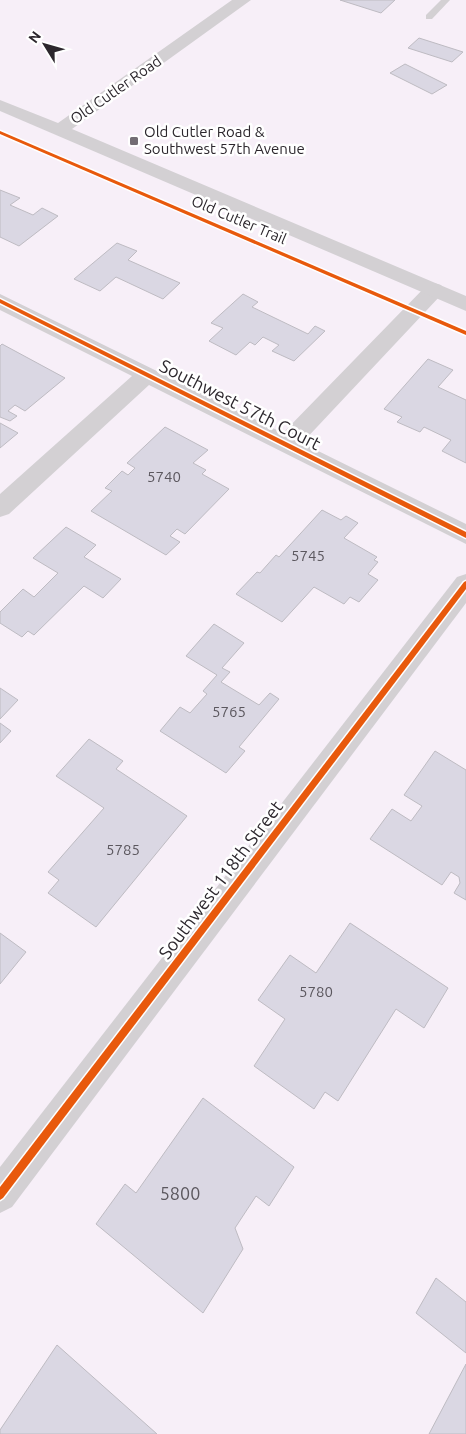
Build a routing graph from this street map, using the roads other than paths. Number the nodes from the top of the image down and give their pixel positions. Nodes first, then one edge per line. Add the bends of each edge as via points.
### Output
1 (243, 0) edge
2 (446, 0) edge
3 (429, 17) dead end
4 (0, 106) edge
5 (58, 131) junction
6 (434, 290) junction
7 (0, 301) edge
8 (466, 304) edge
9 (147, 375) junction
10 (286, 445) junction
11 (0, 508) edge
12 (466, 535) edge
13 (466, 584) edge
14 (0, 1195) edge

1 - 5 street, Old Cutler Road
2 - 3 lane
4 - 5 street
5 - 6 street, Old Cutler Road
6 - 8 street, Old Cutler Road
6 - 10 street
7 - 9 street, Southwest 57th Court
9 - 10 street, Southwest 57th Court
9 - 11 street
10 - 12 street, Southwest 57th Court
13 - 14 street, Southwest 118th Street

